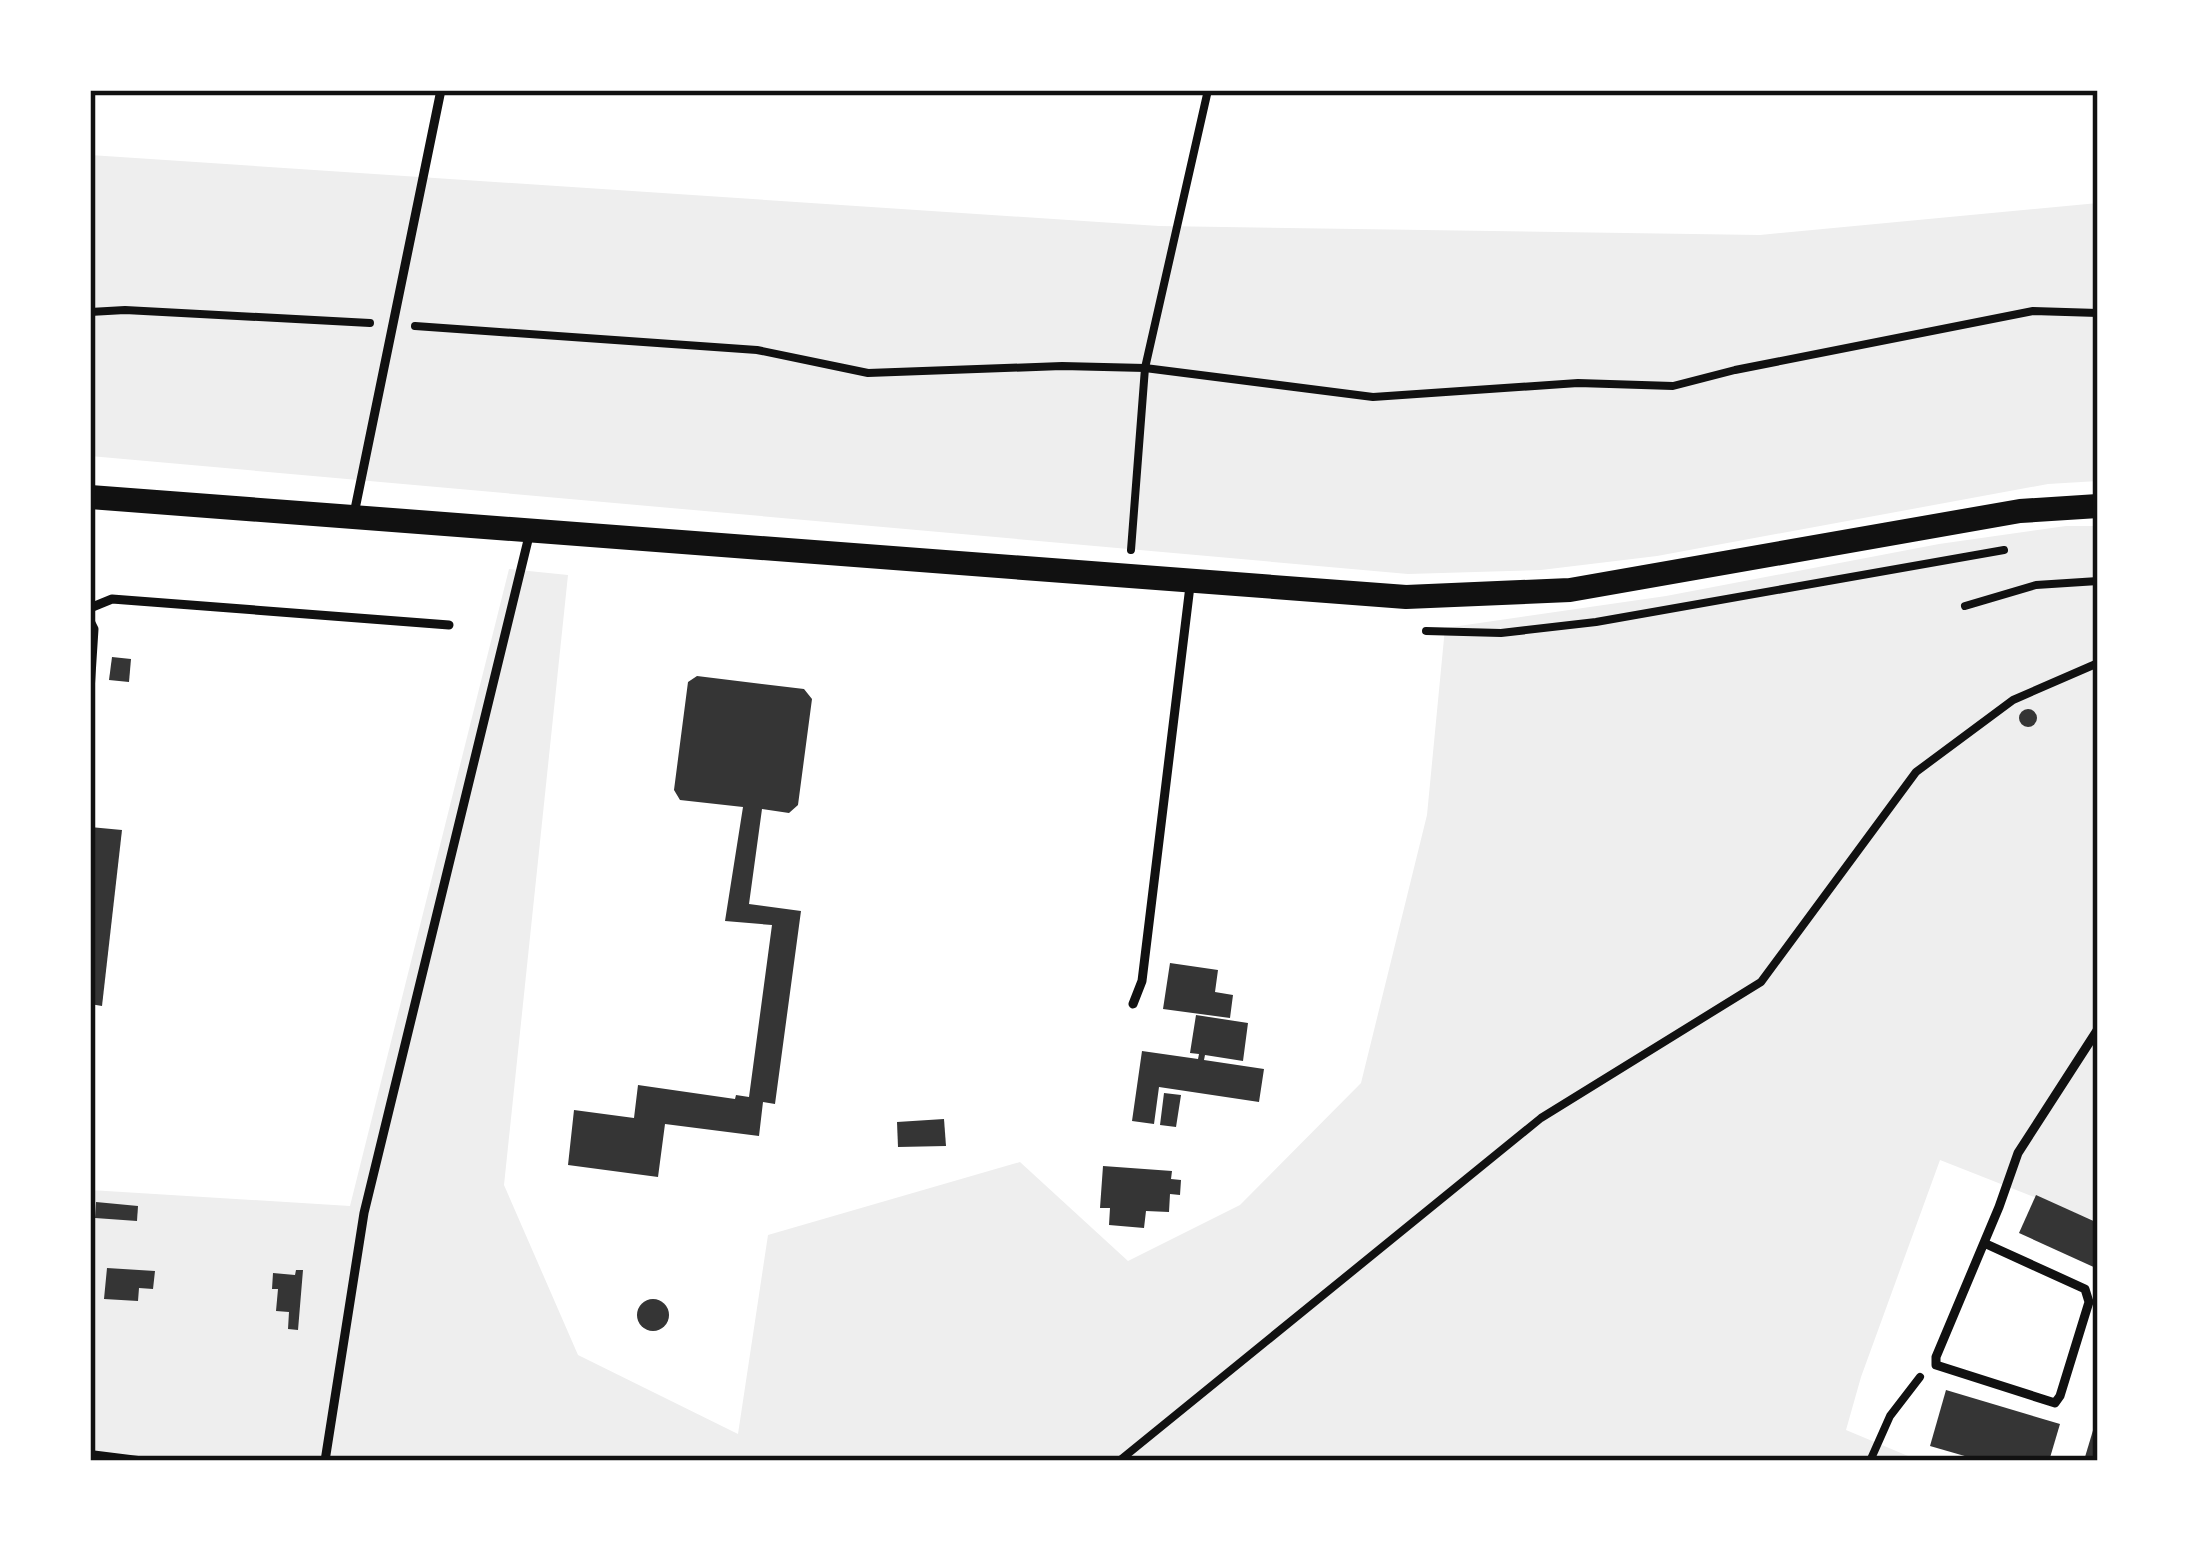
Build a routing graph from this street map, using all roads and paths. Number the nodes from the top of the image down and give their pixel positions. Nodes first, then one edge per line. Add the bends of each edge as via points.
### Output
1 (441, 90) edge
2 (1208, 90) edge
3 (90, 313) edge
4 (2098, 313) edge
5 (391, 324) junction
6 (1145, 368) junction
7 (90, 497) edge
8 (2098, 506) edge
9 (353, 516) junction
10 (530, 530) junction
11 (1129, 576) junction
12 (1191, 580) junction
13 (2098, 581) edge
14 (1965, 605) dead end
15 (90, 608) edge
16 (90, 621) edge
17 (449, 625) dead end
18 (2098, 663) edge
19 (90, 691) edge
20 (1133, 1004) dead end
21 (2098, 1029) edge
22 (1984, 1243) junction
23 (1936, 1357) junction
24 (90, 1454) edge
25 (146, 1461) edge
26 (326, 1461) edge
27 (1119, 1461) edge
28 (1870, 1461) edge

1 - 5 lane
2 - 6 path
3 - 5 path
4 - 6 path via 2033,311 1673,386 1578,383 1373,397
5 - 6 path via 757,350 868,373
5 - 9 lane
6 - 11 path
7 - 9 main road
8 - 12 main road via 2020,512 1570,590 1406,597
9 - 10 main road
10 - 11 main road
10 - 26 lane via 364,1213
11 - 12 main road
12 - 20 lane
13 - 14 path via 2036,585
15 - 17 lane via 112,599
16 - 19 lane
18 - 27 path via 2013,700 1916,772 1761,982 1540,1118
21 - 22 lane via 2018,1153
22 - 23 lane
22 - 23 lane via 2085,1289 2089,1301 2060,1396 2055,1403 1936,1365
23 - 28 path via 1890,1416
24 - 25 path

